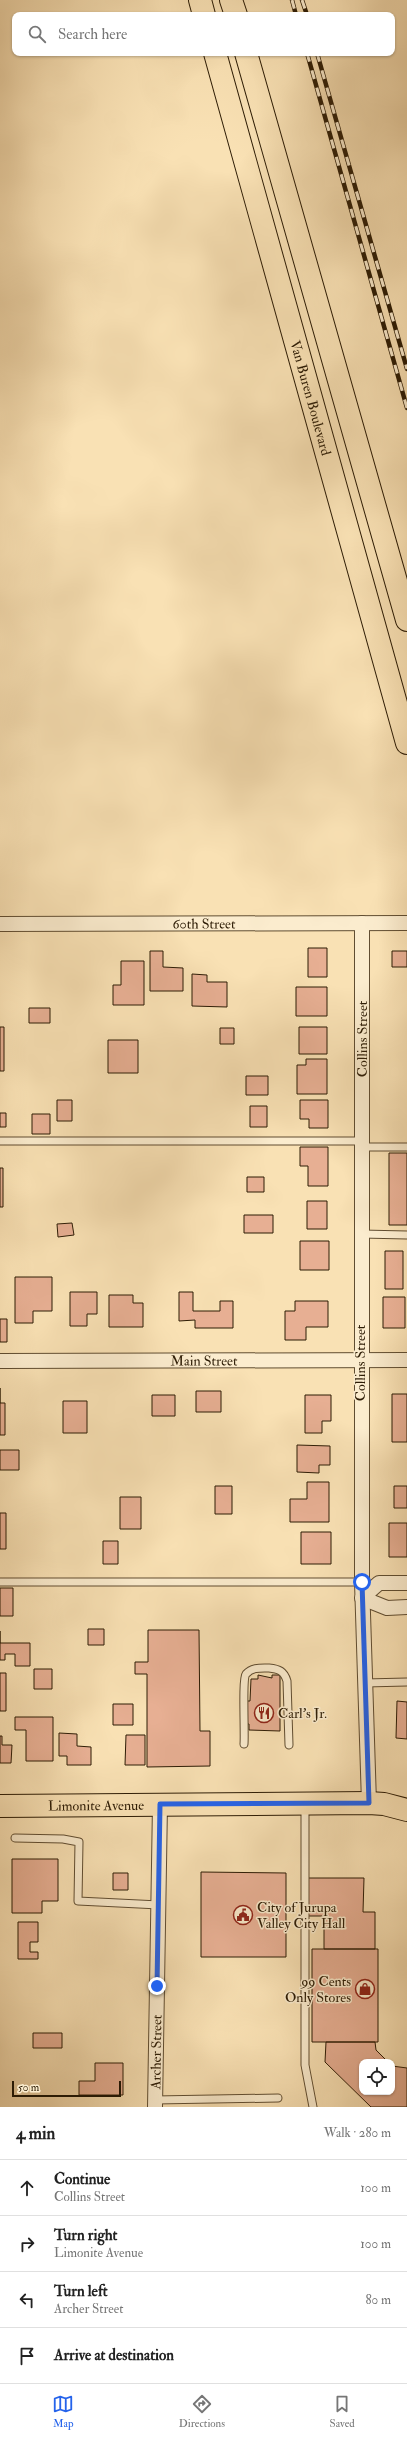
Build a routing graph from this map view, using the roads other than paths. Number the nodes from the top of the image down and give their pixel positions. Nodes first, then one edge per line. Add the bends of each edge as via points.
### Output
1 (200, 0) edge
2 (231, 0) edge
3 (203, 12) edge
4 (235, 12) edge
5 (216, 56) edge
6 (247, 56) edge
7 (407, 620) edge
8 (407, 743) edge
9 (362, 923) junction
10 (407, 923) edge
11 (0, 924) edge
12 (0, 1141) edge
13 (362, 1144) junction
14 (407, 1147) edge
15 (361, 1234) junction
16 (407, 1235) edge
17 (360, 1359) junction
18 (407, 1360) edge
19 (0, 1361) edge
20 (0, 1582) edge
21 (362, 1582) junction
22 (407, 1583) edge
23 (362, 1598) junction
24 (407, 1607) edge
25 (407, 1682) edge
26 (365, 1683) junction
27 (244, 1744) dead end
28 (288, 1745) dead end
29 (407, 1792) edge
30 (160, 1804) junction
31 (305, 1804) junction
32 (377, 1804) junction
33 (0, 1806) edge
34 (407, 1810) edge
35 (15, 1838) dead end
36 (159, 1905) junction
37 (278, 2098) dead end
38 (155, 2104) edge
39 (313, 2107) edge

1 - 3 main road
2 - 4 main road
5 - 8 main road, Van Buren Boulevard
6 - 7 main road
9 - 10 street, 60th Street
9 - 11 street, 60th Street
9 - 13 street, Collins Street
12 - 13 lane
13 - 14 lane
13 - 15 street, Collins Street
15 - 16 lane
15 - 17 street, Collins Street
17 - 18 street, Main Street
17 - 19 street, Main Street
17 - 21 street, Collins Street
20 - 21 lane
21 - 23 street, Collins Street
22 - 23 street via 379,1583
23 - 24 street via 387,1608
23 - 26 street, Collins Street
25 - 26 lane
26 - 32 street, Collins Street
27 - 28 lane via 243,1680 246,1674 257,1668 277,1668 285,1674
29 - 32 main road, Limonite Avenue
30 - 31 main road, Limonite Avenue
30 - 33 main road, Limonite Avenue
30 - 36 street, Archer Street
31 - 32 main road, Limonite Avenue
31 - 39 lane via 305,2065
32 - 34 main road, Limonite Avenue
35 - 36 lane via 79,1842 78,1902
36 - 38 street, Archer Street
37 - 38 lane

